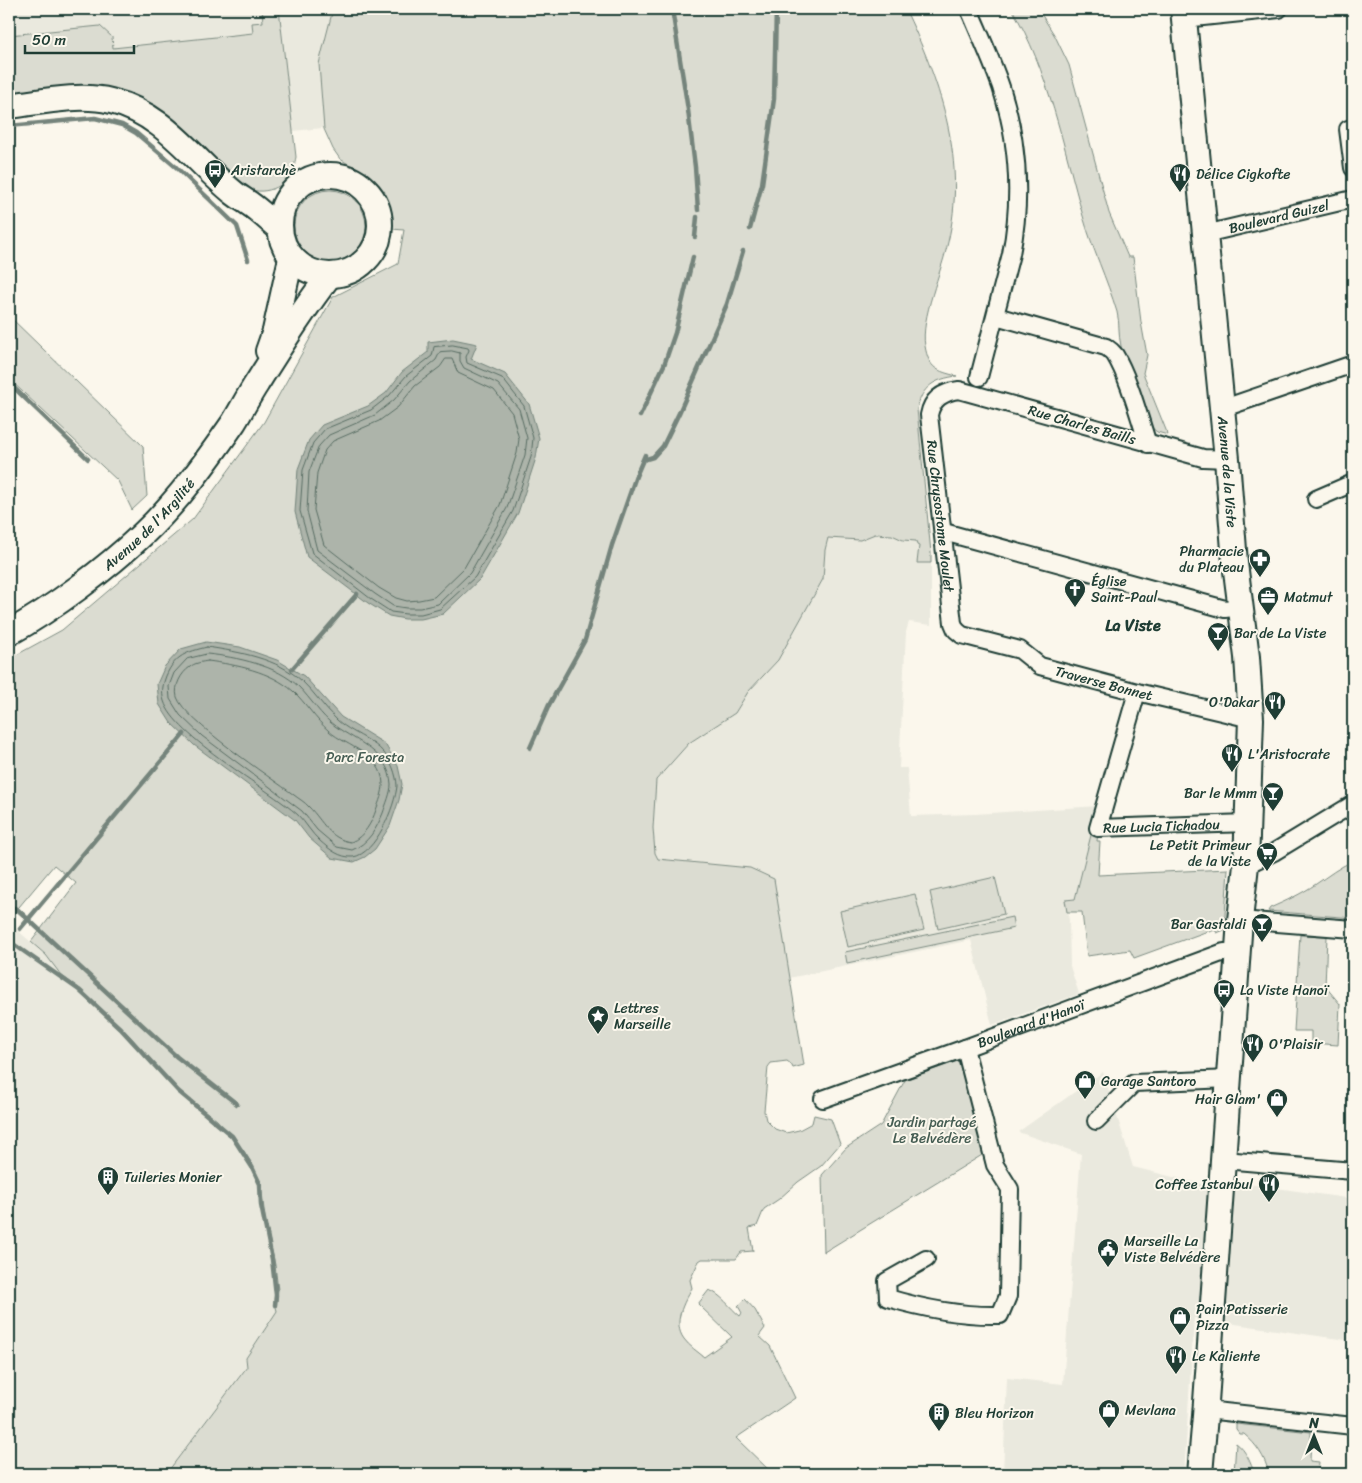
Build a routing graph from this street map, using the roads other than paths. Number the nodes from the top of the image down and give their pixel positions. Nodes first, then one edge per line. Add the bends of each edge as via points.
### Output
1 (969, 9) edge
2 (1279, 9) edge
3 (1183, 14) edge
4 (13, 105) edge
5 (1348, 130) dead end
6 (1353, 168) edge
7 (289, 195) junction
8 (1353, 199) edge
9 (249, 203) junction
10 (279, 228) junction
11 (1205, 234) junction
12 (291, 258) junction
13 (329, 276) junction
14 (996, 316) junction
15 (1353, 364) edge
16 (979, 377) dead end
17 (256, 384) junction
18 (940, 396) joint
19 (1221, 409) junction
20 (1148, 444) junction
21 (1227, 459) junction
22 (1353, 483) edge
23 (1316, 499) dead end
24 (944, 532) junction
25 (1240, 607) junction
26 (9, 633) edge
27 (962, 635) joint
28 (1137, 692) junction
29 (1251, 720) junction
30 (1353, 804) edge
31 (1248, 823) junction
32 (1246, 865) junction
33 (1240, 920) junction
34 (1353, 929) edge
35 (1239, 952) junction
36 (965, 1048) junction
37 (1230, 1079) junction
38 (823, 1099) dead end
39 (1096, 1121) dead end
40 (1224, 1160) junction
41 (1353, 1171) edge
42 (926, 1259) dead end
43 (1206, 1410) junction
44 (1353, 1426) edge
45 (1200, 1474) edge

1 - 14 street via 1000,85 1014,145 1018,182 1015,234
2 - 3 street
3 - 11 street, Avenue de la Viste
4 - 9 street via 77,98 109,100 129,106 149,116
5 - 6 street
7 - 9 street
7 - 10 street
7 - 13 street via 314,176 335,175 360,185 377,207 379,235 372,253 356,268
8 - 11 street, Boulevard Guizel
9 - 10 street
10 - 12 street
11 - 19 street, Avenue de la Viste
12 - 13 street via 302,268
12 - 17 street, Avenue de l'Argilité via 274,331
13 - 17 street, Avenue de l'Argilité
14 - 16 street
14 - 20 street via 1111,350
15 - 19 street
17 - 26 street, Avenue de l'Argilité via 205,463 143,533 76,588
18 - 20 street, Rue Charles Baills via 952,391 966,391
18 - 24 street, Rue Chrysostome Moulet via 930,410 929,421
19 - 21 street, Avenue de la Viste
20 - 21 street, Rue Charles Baills via 1203,458
21 - 25 street, Avenue de la Viste
22 - 23 street
24 - 25 street via 1225,609
24 - 27 street, Rue Chrysostome Moulet via 953,623
25 - 29 street, Avenue de la Viste
27 - 28 street, Traverse Bonnet via 1020,650 1040,666
28 - 29 street, Traverse Bonnet
28 - 31 street, Rue Lucia Tichadou via 1098,828
29 - 31 street, Avenue de la Viste
30 - 32 street via 1274,852
31 - 32 street, Avenue de la Viste
32 - 33 street, Avenue de la Viste
33 - 34 street
33 - 35 street, Avenue de la Viste
35 - 36 street, Boulevard d'Hanoï via 1224,952
35 - 37 street, Avenue de la Viste
36 - 38 street, Boulevard d'Hanoï
36 - 42 street via 995,1165 1010,1189 1008,1296 1000,1315 974,1316 888,1298 887,1281
37 - 39 street via 1134,1083
37 - 40 street, Avenue de la Viste
40 - 41 street
40 - 43 street, Avenue de la Viste
43 - 44 street
43 - 45 street, Avenue de la Viste

